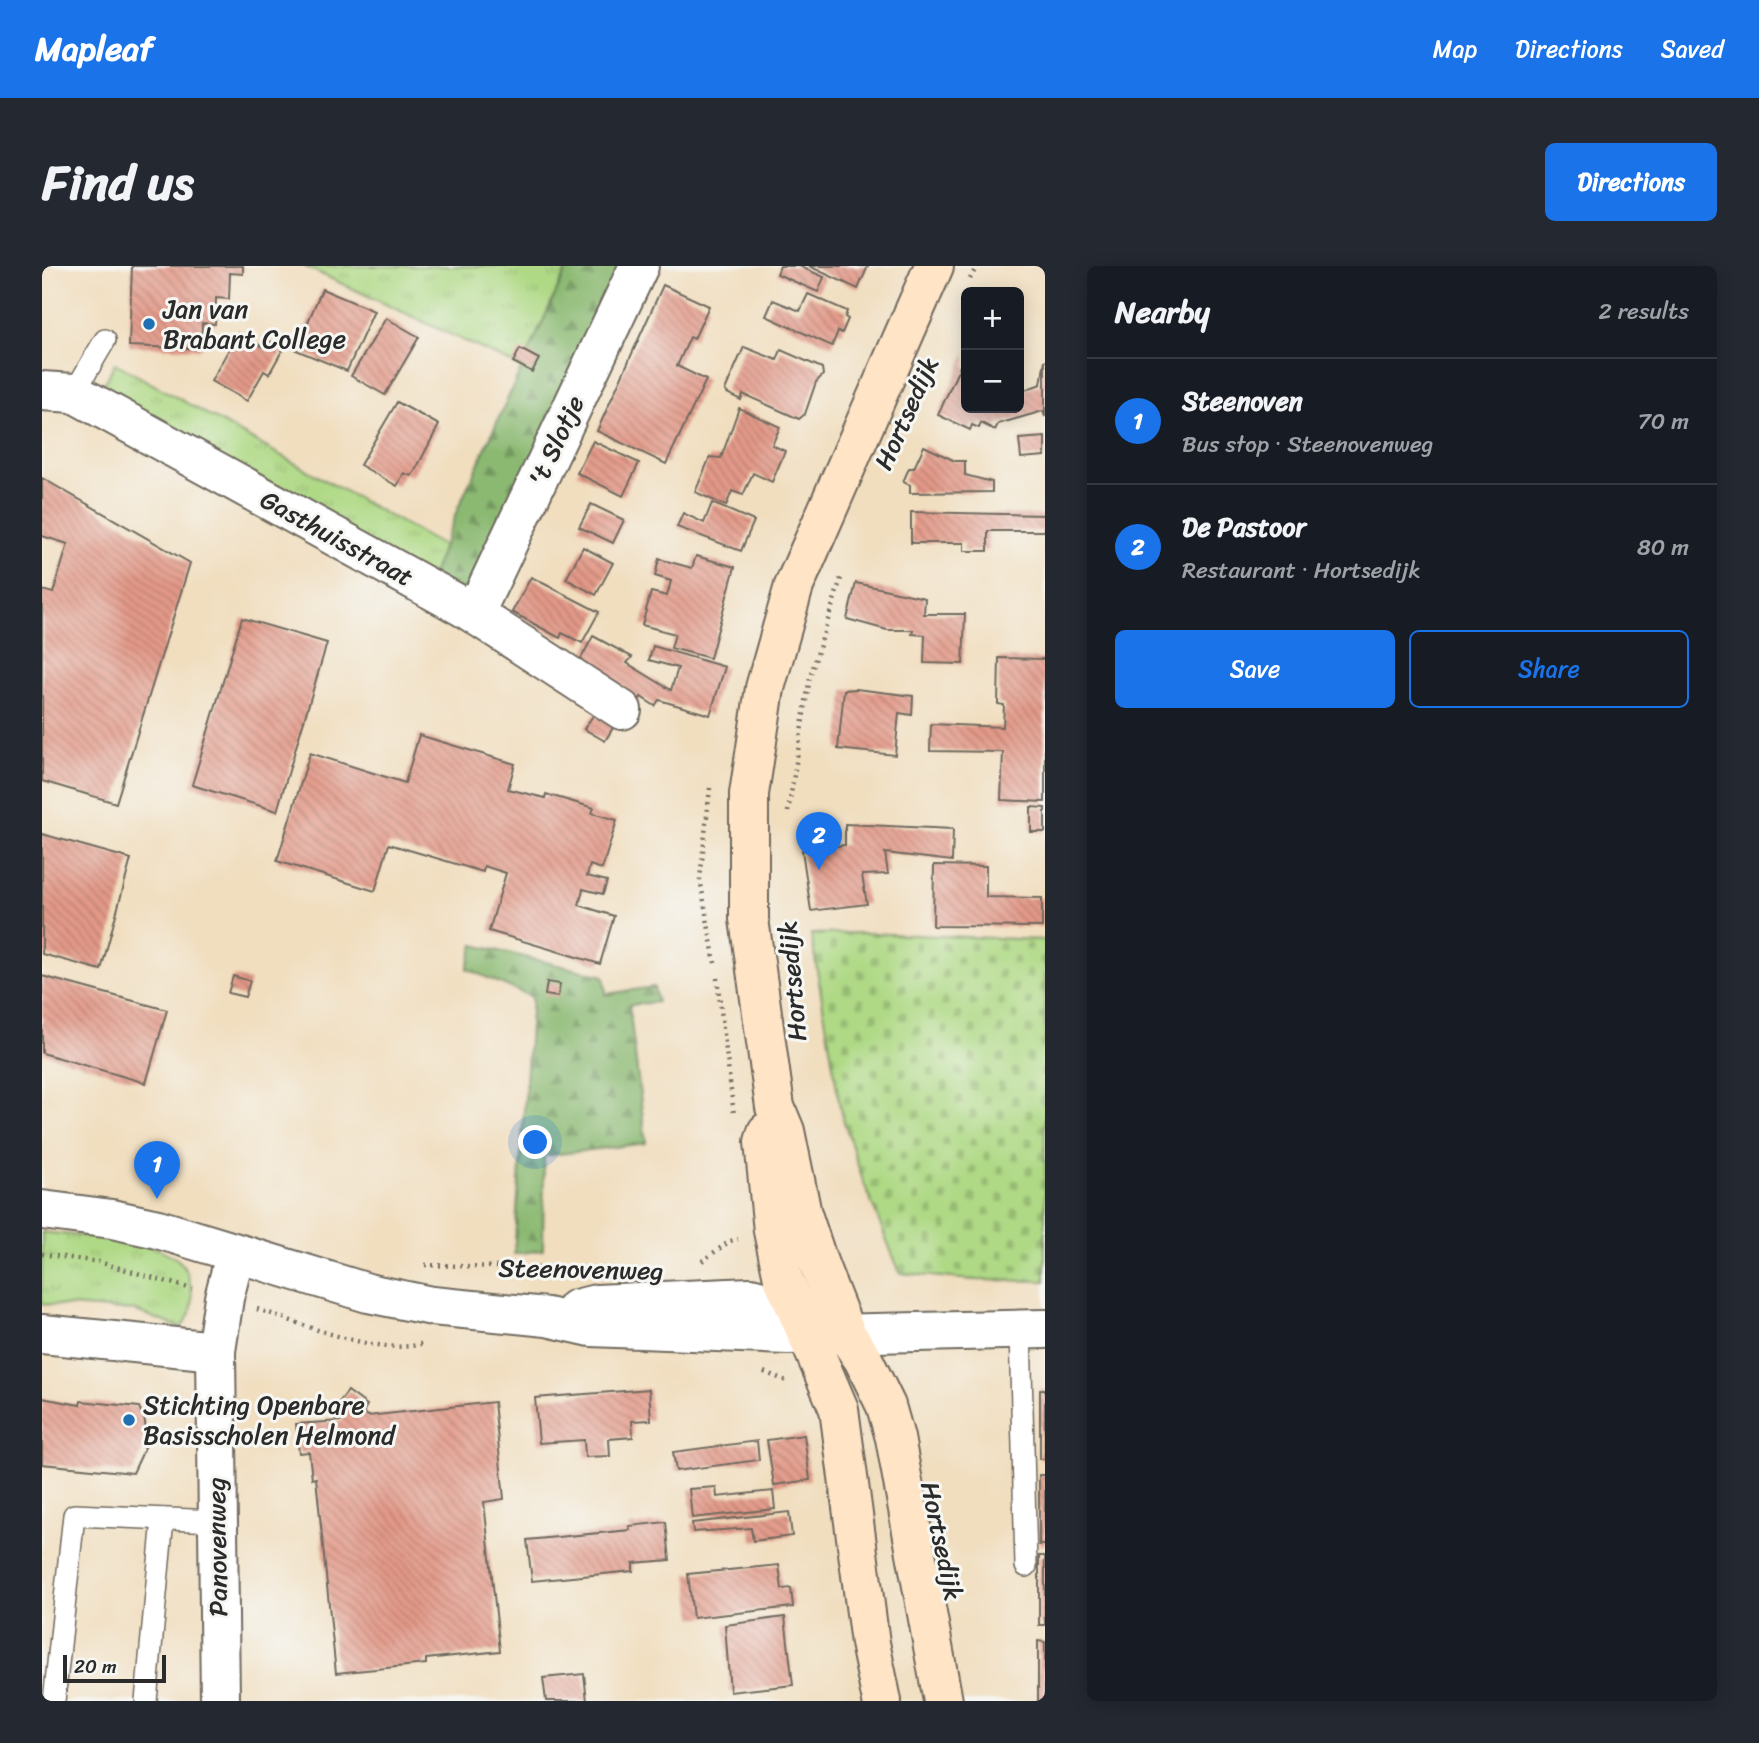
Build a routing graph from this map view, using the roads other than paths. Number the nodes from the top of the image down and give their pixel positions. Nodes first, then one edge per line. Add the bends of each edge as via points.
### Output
1 (639, 266) edge
2 (934, 266) edge
3 (105, 340) dead end
4 (58, 392) edge
5 (465, 608) junction
6 (622, 710) dead end
7 (775, 1107) junction
8 (42, 1210) edge
9 (235, 1255) junction
10 (802, 1322) junction
11 (1033, 1329) edge
12 (42, 1334) edge
13 (846, 1334) junction
14 (216, 1351) junction
15 (163, 1519) junction
16 (216, 1521) junction
17 (1026, 1566) dead end
18 (54, 1701) edge
19 (146, 1701) edge
20 (220, 1701) edge
21 (883, 1701) edge
22 (943, 1701) edge

1 - 5 street, 't Slotje via 482,598
2 - 7 street, Hortsedijk via 794,586 765,688 749,794 749,919
3 - 4 lane
4 - 5 street, Gasthuisstraat
5 - 6 street, Gasthuisstraat
7 - 10 street, Hortsedijk via 764,1142 783,1278
7 - 13 street, Hortsedijk via 785,1131 802,1214
8 - 9 street, Steenovenweg via 158,1229
9 - 10 street, Steenovenweg via 432,1306 547,1317 596,1304 751,1297
9 - 14 street, Panovenweg
10 - 13 street, Steenovenweg
10 - 21 street, Hortsedijk via 839,1409 870,1643
11 - 13 street, Steenovenweg
11 - 17 lane
12 - 14 street
13 - 22 street, Hortsedijk via 880,1394 895,1438
14 - 16 street, Panovenweg
15 - 16 lane
15 - 18 lane via 74,1515
15 - 19 lane
16 - 20 street, Panovenweg

